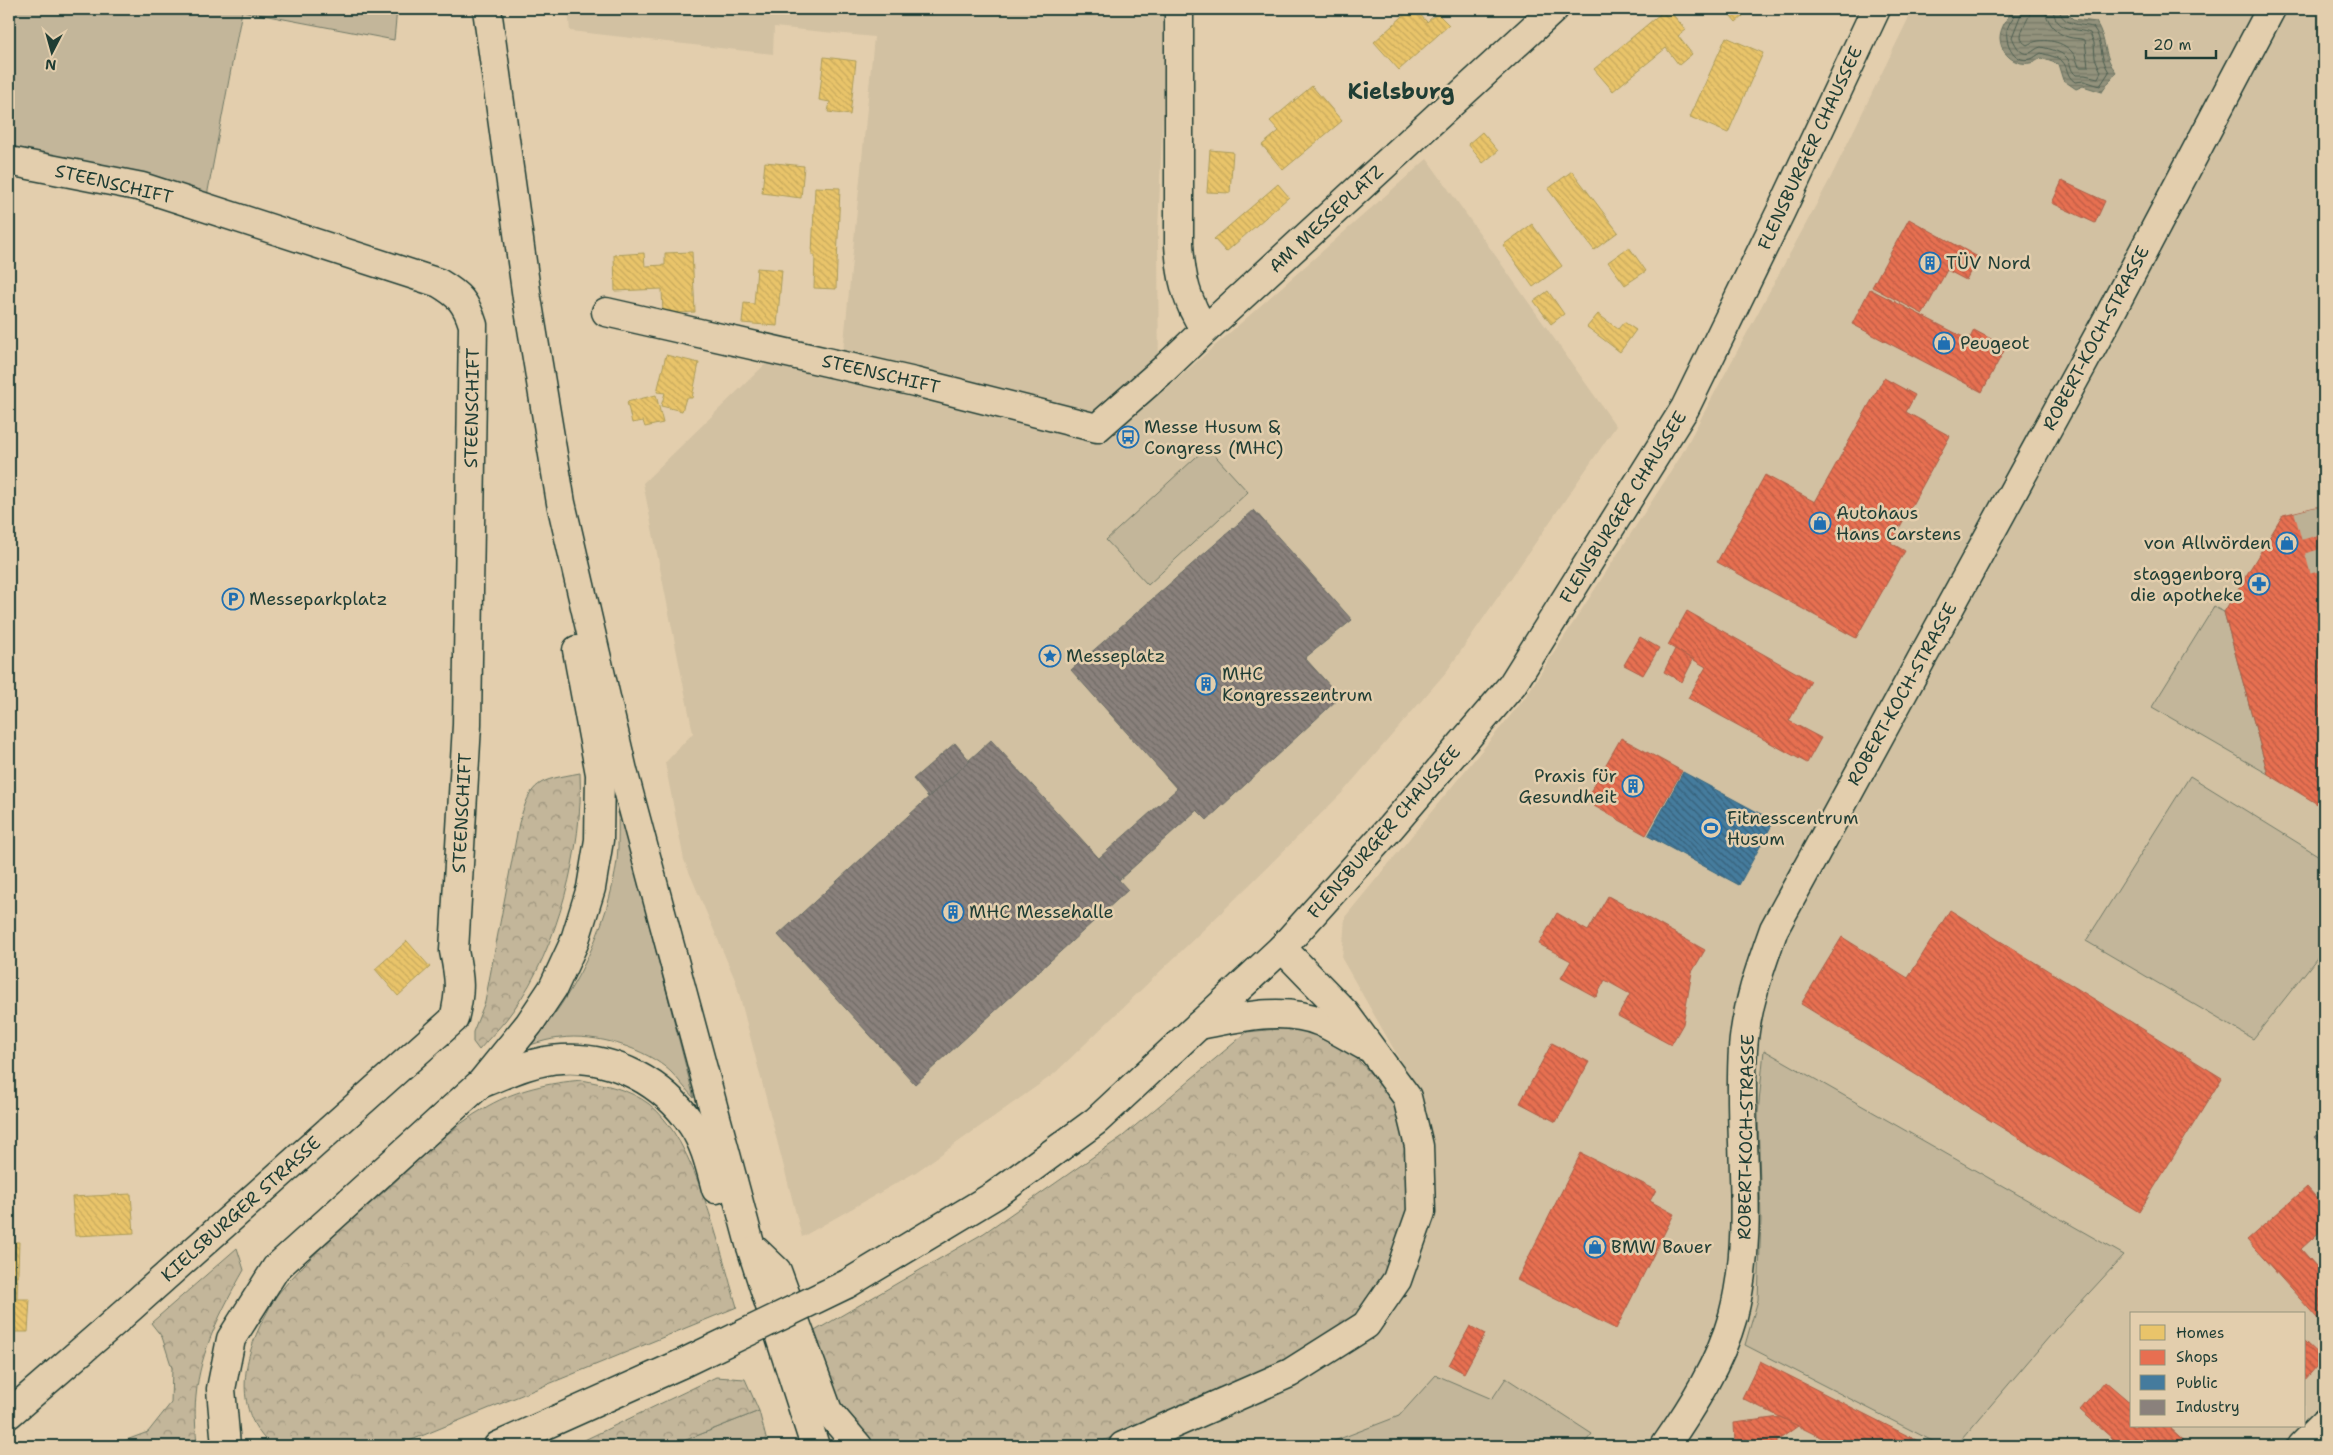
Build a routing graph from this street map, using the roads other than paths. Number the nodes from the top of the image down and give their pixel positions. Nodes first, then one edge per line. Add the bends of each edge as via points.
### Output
1 (487, 9) edge
2 (1179, 9) edge
3 (1554, 9) edge
4 (1876, 9) edge
5 (2271, 9) edge
6 (9, 161) edge
7 (606, 312) dead end
8 (1205, 330) junction
9 (1097, 428) joint
10 (561, 504) junction
11 (1282, 948) junction
12 (460, 994) joint
13 (1199, 1025) junction
14 (1373, 1051) junction
15 (481, 1083) junction
16 (750, 1244) junction
17 (762, 1286) junction
18 (10, 1411) edge
19 (2324, 1423) edge
20 (228, 1442) edge
21 (498, 1446) edge
22 (815, 1446) edge
23 (858, 1446) edge
24 (1123, 1446) edge
25 (1665, 1446) edge
26 (2300, 1446) edge

1 - 10 main road via 527,298
2 - 8 main road via 1180,261 1187,297
3 - 8 main road, AM MESSEPLATZ
4 - 11 main road, FLENSBURGER CHAUSSEE via 1685,408 1512,685
5 - 25 main road, ROBERT-KOCH-STRASSE via 2108,318 1774,928 1753,992 1743,1048 1746,1239 1732,1316 1709,1376
6 - 12 main road, STEENSCHIFT via 142,187 439,283 456,293 467,307 473,325 468,715 454,951
7 - 9 main road, STEENSCHIFT via 915,382
8 - 9 main road, AM MESSEPLATZ
10 - 15 main road via 557,543 600,774 599,840 591,888 574,943 553,988 529,1024
10 - 16 main road via 623,771
11 - 13 main road, FLENSBURGER CHAUSSEE
11 - 14 main road via 1345,1013
12 - 18 main road, KIELSBURGER STRASSE via 454,1019 109,1327
13 - 14 main road via 1251,1015 1292,1015 1319,1022
13 - 21 main road, FLENSBURGER CHAUSSEE, bridge via 1096,1121 1011,1184 847,1284 681,1364
14 - 24 main road via 1407,1097 1419,1146 1421,1212 1397,1280 1366,1325 1290,1374
15 - 17 main road via 516,1069 562,1058 589,1060 625,1070 657,1087 673,1101 692,1126 704,1149 742,1270
15 - 20 main road via 276,1268 231,1339 221,1389
16 - 17 main road
16 - 23 main road via 778,1271 828,1411
17 - 22 main road
19 - 26 main road

